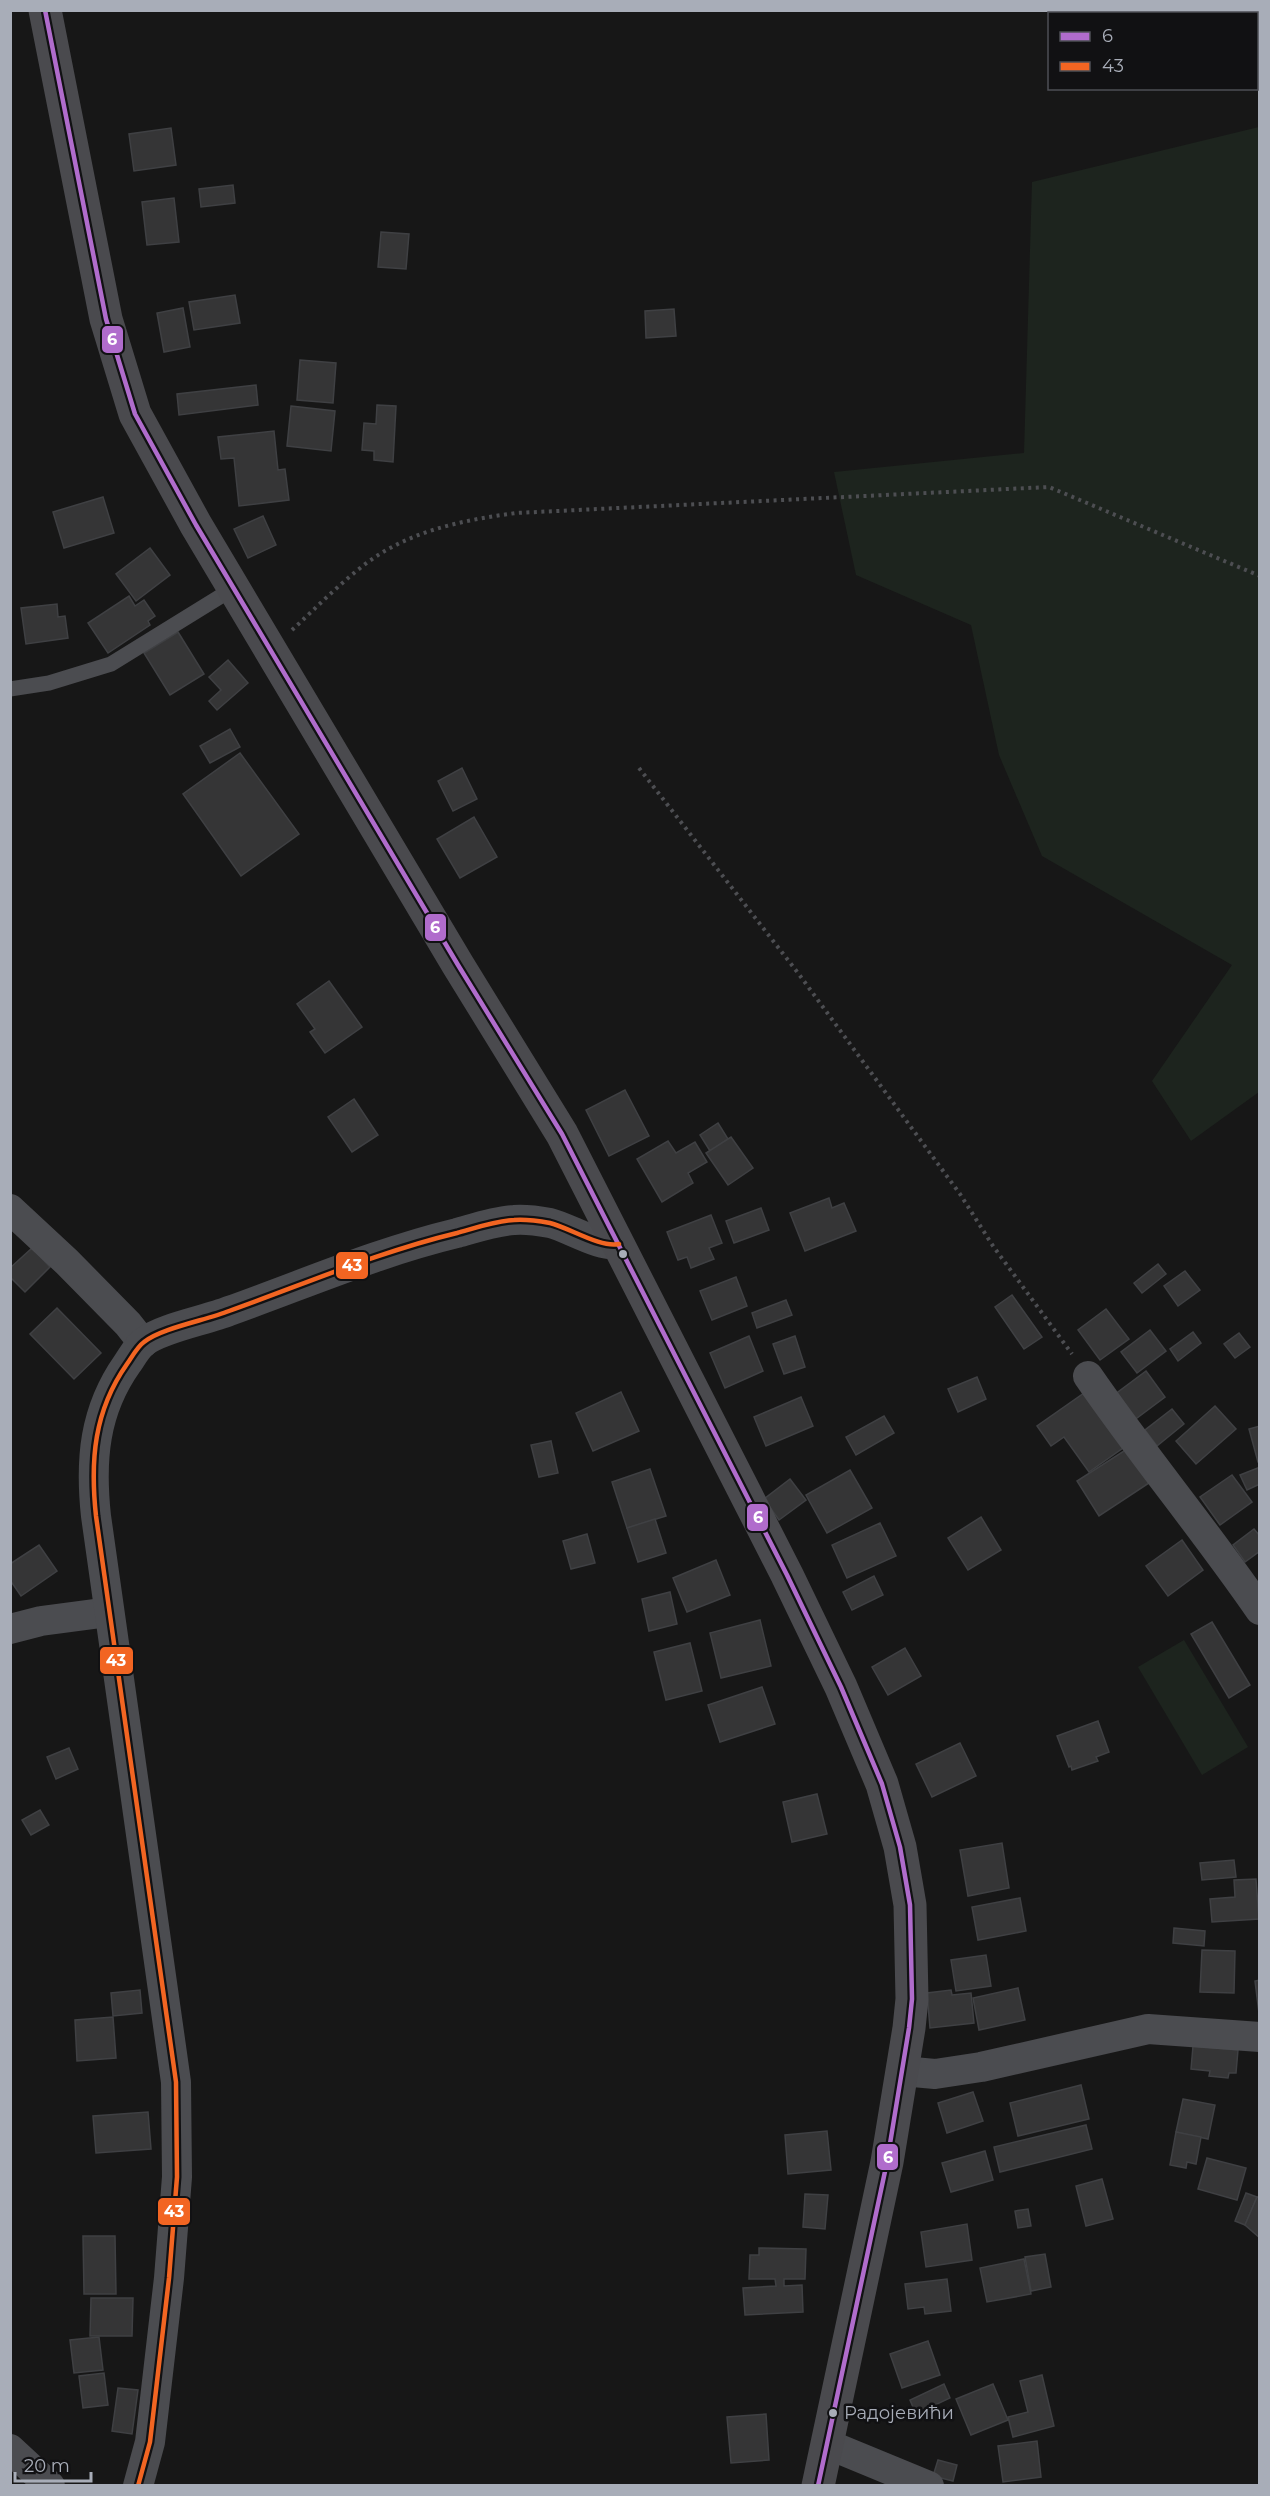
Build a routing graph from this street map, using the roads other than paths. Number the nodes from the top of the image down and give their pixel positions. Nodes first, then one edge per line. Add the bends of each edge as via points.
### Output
1 (45, 10) edge
2 (234, 588) junction
3 (10, 689) edge
4 (10, 1209) edge
5 (619, 1244) junction
6 (143, 1343) junction
7 (1088, 1376) road end
8 (1260, 1610) edge
9 (110, 1612) junction
10 (10, 1629) edge
11 (1260, 2037) edge
12 (902, 2072) junction
13 (827, 2444) junction
14 (10, 2449) edge
15 (50, 2486) edge
16 (138, 2486) edge
17 (818, 2486) edge
18 (929, 2486) edge

1 - 2 main road via 96,274 130,400 157,456
2 - 3 lane via 111,664 49,683
2 - 5 main road via 562,1134
4 - 6 street via 74,1269
5 - 6 street via 602,1243 550,1223 506,1220 352,1263
5 - 12 main road via 811,1623 882,1784 900,1847 912,1930 912,1999
6 - 9 street via 111,1392 93,1456 92,1478
7 - 8 street
9 - 10 street
9 - 16 street via 176,2082 177,2177 169,2278 150,2442
11 - 12 street via 1142,2030 981,2067 935,2074
12 - 13 main road
13 - 17 main road
13 - 18 street
14 - 15 street

